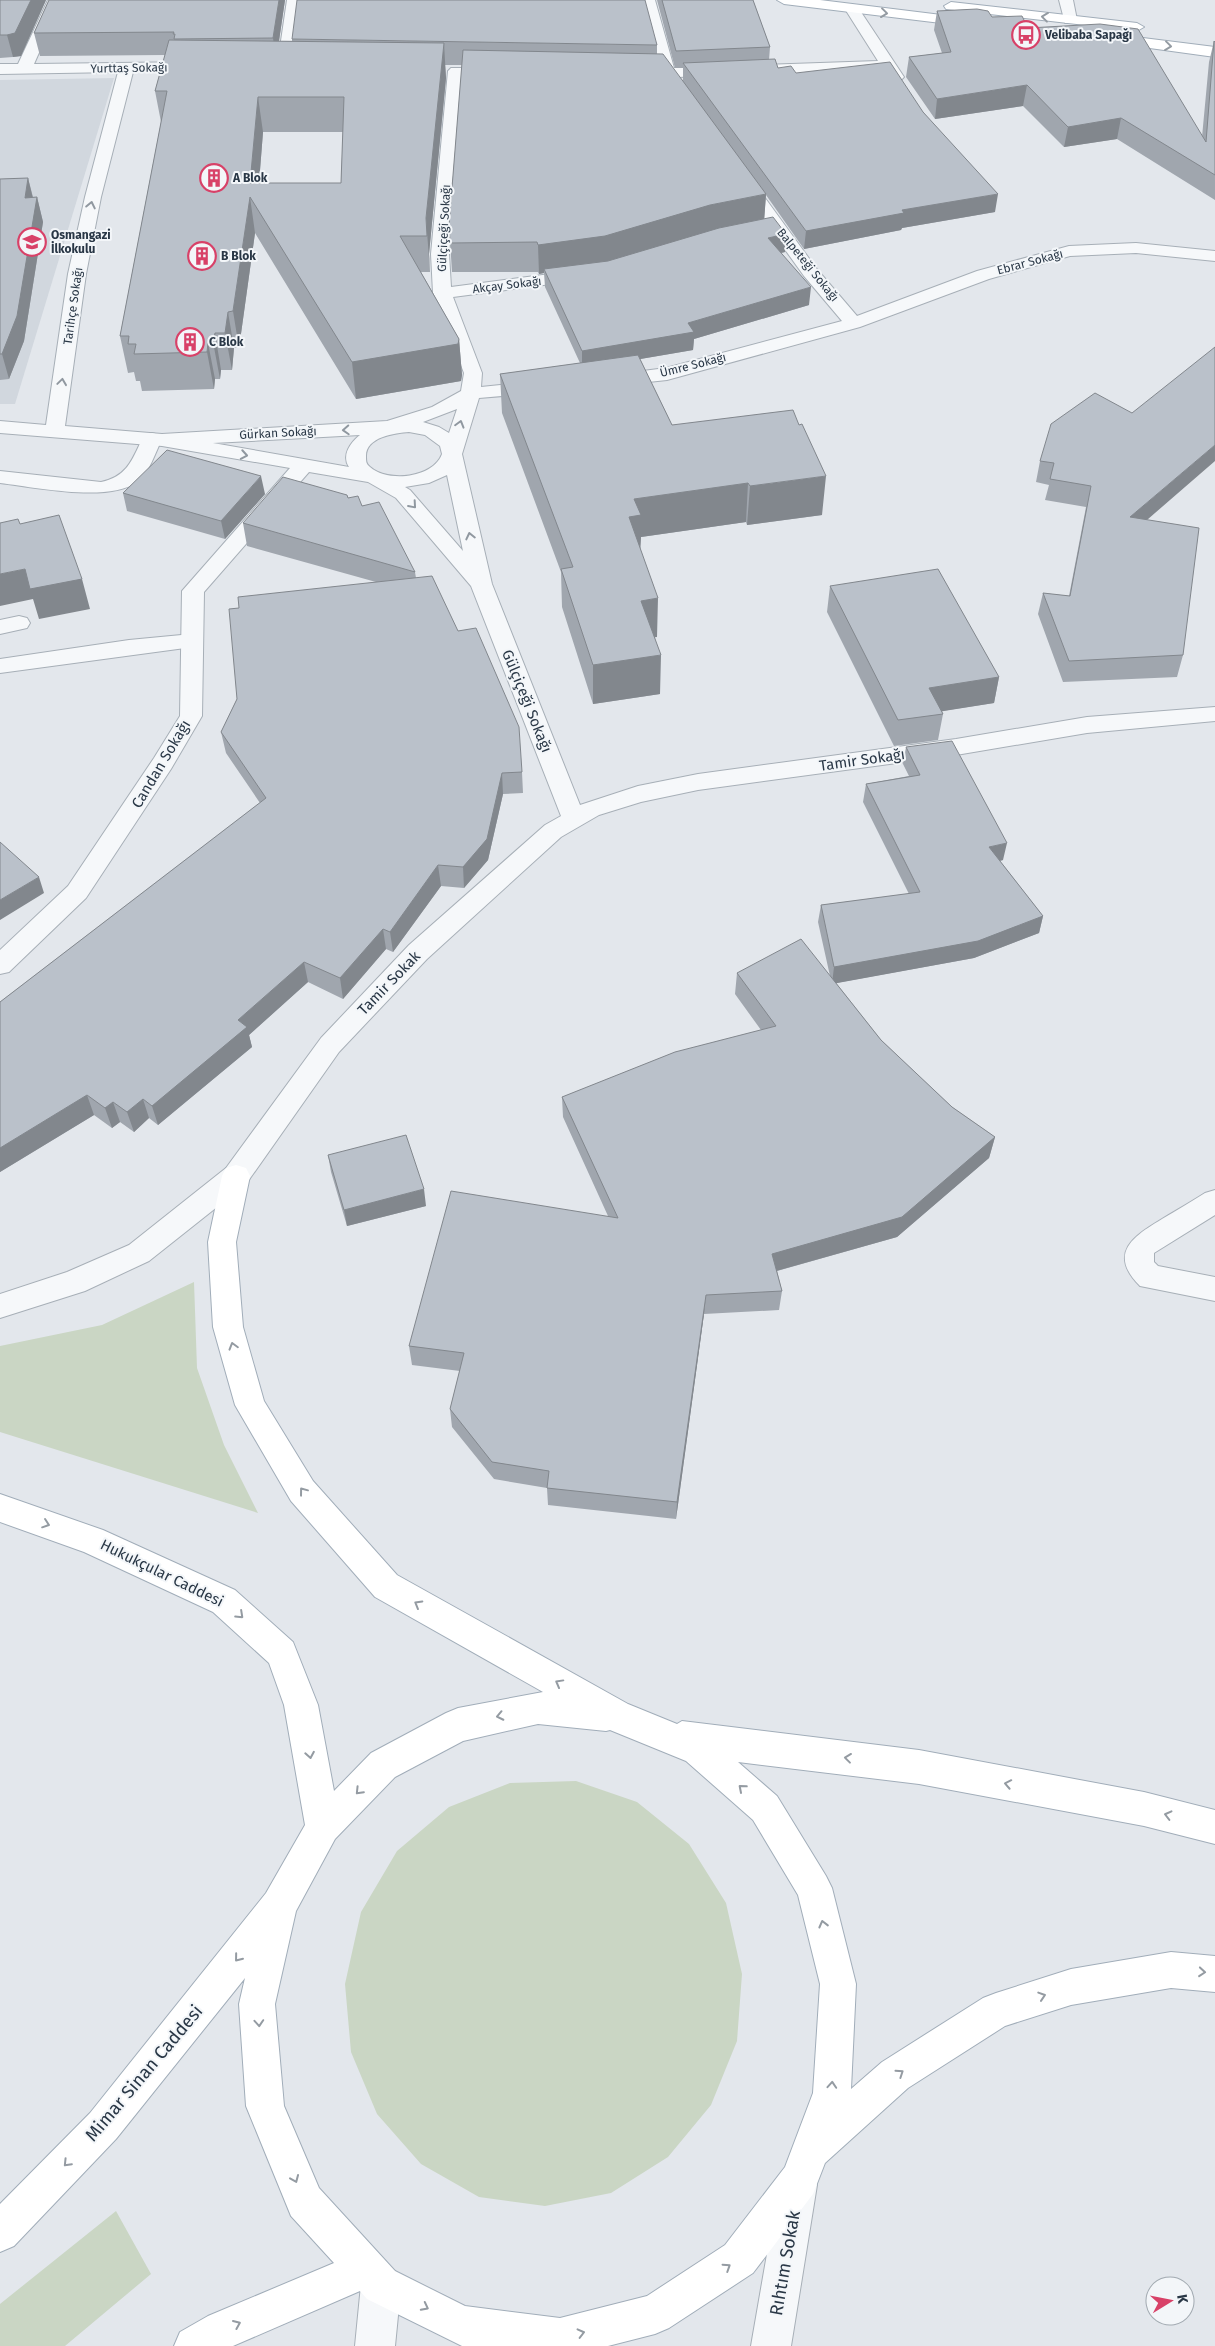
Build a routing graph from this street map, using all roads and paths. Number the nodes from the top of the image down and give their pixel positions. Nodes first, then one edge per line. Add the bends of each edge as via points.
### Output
1 (55, 0) edge
2 (294, 0) edge
3 (648, 0) edge
4 (784, 0) edge
5 (905, 0) edge
6 (1066, 0) edge
7 (852, 9) junction
8 (1027, 30) edge
9 (1070, 30) junction
10 (1166, 31) dead end
11 (1095, 37) edge
12 (1215, 52) edge
13 (888, 65) junction
14 (127, 67) junction
15 (216, 67) edge
16 (265, 67) edge
17 (285, 68) junction
18 (304, 68) edge
19 (0, 69) edge
20 (24, 69) junction
21 (437, 70) edge
22 (456, 71) junction
23 (476, 71) edge
24 (630, 74) edge
25 (668, 75) junction
26 (903, 87) edge
27 (685, 99) edge
28 (736, 171) edge
29 (777, 226) junction
30 (759, 230) edge
31 (1215, 256) edge
32 (597, 273) edge
33 (442, 293) junction
34 (854, 323) junction
35 (597, 381) edge
36 (558, 385) edge
37 (469, 395) junction
38 (0, 427) edge
39 (394, 427) junction
40 (55, 430) junction
41 (157, 439) junction
42 (452, 454) junction
43 (304, 465) junction
44 (0, 477) edge
45 (374, 477) junction
46 (481, 584) junction
47 (192, 641) junction
48 (0, 666) edge
49 (1215, 714) edge
50 (574, 819) junction
51 (0, 965) edge
52 (236, 1176) junction
53 (1215, 1200) edge
54 (1215, 1289) edge
55 (0, 1306) edge
56 (0, 1508) edge
57 (617, 1716) junction
58 (666, 1736) junction
59 (1215, 1827) edge
60 (323, 1828) junction
61 (279, 1906) junction
62 (1215, 1974) edge
63 (805, 2165) junction
64 (0, 2232) edge
65 (374, 2277) junction
66 (194, 2346) edge
67 (375, 2346) edge
68 (770, 2346) edge

1 - 20 street
2 - 17 street
3 - 25 street
4 - 7 main road
9 -> 5 main road
6 - 9 street
7 -> 8 main road
7 - 13 street
9 - 10 main road
11 -> 12 main road
13 - 25 street
13 - 26 street
14 - 15 street, Yurttaş Sokağı
14 - 20 street, Yurttaş Sokağı
40 -> 14 street, Tarihçe Sokağı via 79,264
16 - 17 street
17 - 18 street
19 - 20 street, Yurttaş Sokağı
21 - 22 street
22 - 23 street
22 - 33 street, Gülçiçeği Sokağı via 440,254
24 - 25 street
25 - 27 street
28 - 29 street, Balpeteği Sokağı
29 - 30 street
29 - 34 street, Balpeteği Sokağı via 810,272
31 - 34 street, Ebrar Sokağı via 1136,248 1069,252 983,275
32 - 33 street, Akçay Sokağı
33 - 37 street, Gülçiçeği Sokağı via 473,373
34 - 35 street, Ümre Sokağı via 666,374
36 - 37 street
37 - 39 street via 441,410
42 -> 37 street, Gülçiçeği Sokağı
38 - 40 street, Gürkan Sokağı
39 -> 41 street, Gürkan Sokağı
39 - 42 street via 423,428 435,432 450,445
39 - 45 street via 374,434 359,445 356,463
40 - 41 street, Gürkan Sokağı
41 -> 43 street, Gürkan Sokağı
41 - 44 street via 135,475 112,487
42 - 45 street via 442,470 431,476 402,482
46 -> 42 street, Gülçiçeği Sokağı
43 - 45 street, Gürkan Sokağı
43 - 47 street, Candan Sokağı via 193,591
45 -> 46 street, Gülçiçeği Sokağı via 403,494
46 - 50 street, Gülçiçeği Sokağı
47 - 48 street
47 - 51 street, Candan Sokağı via 191,716 164,763 77,892
49 - 50 street, Tamir Sokağı via 1087,725 956,748 698,782 638,794 591,809
50 - 52 street, Tamir Sokak via 553,831 425,946 330,1045
52 - 55 street, Tamir Sokak via 139,1253 75,1282
57 -> 52 main road via 386,1586 302,1491 250,1405 228,1327 222,1242
53 - 54 street via 1144,1245 1139,1252 1139,1262 1142,1270 1150,1276
56 -> 60 main road, Hukukçular Caddesi via 92,1540 224,1601 281,1653 301,1705
57 - 58 main road
57 -> 60 main road via 538,1708 458,1725 383,1765
59 -> 58 main road via 1144,1809 919,1767
63 -> 58 main road via 832,2094 838,1984 814,1888 765,1808 698,1749
60 - 61 main road
61 -> 64 main road, Mimar Sinan Caddesi via 103,2126
61 -> 65 main road via 257,2004 265,2106 305,2202
63 -> 62 main road via 895,2075 996,2011 1070,1987 1134,1976 1171,1970
65 -> 63 main road via 462,2326 560,2338 655,2314 739,2259
63 - 68 street, Rıhtım Sokak
66 -> 65 main road via 222,2330
65 - 67 street

